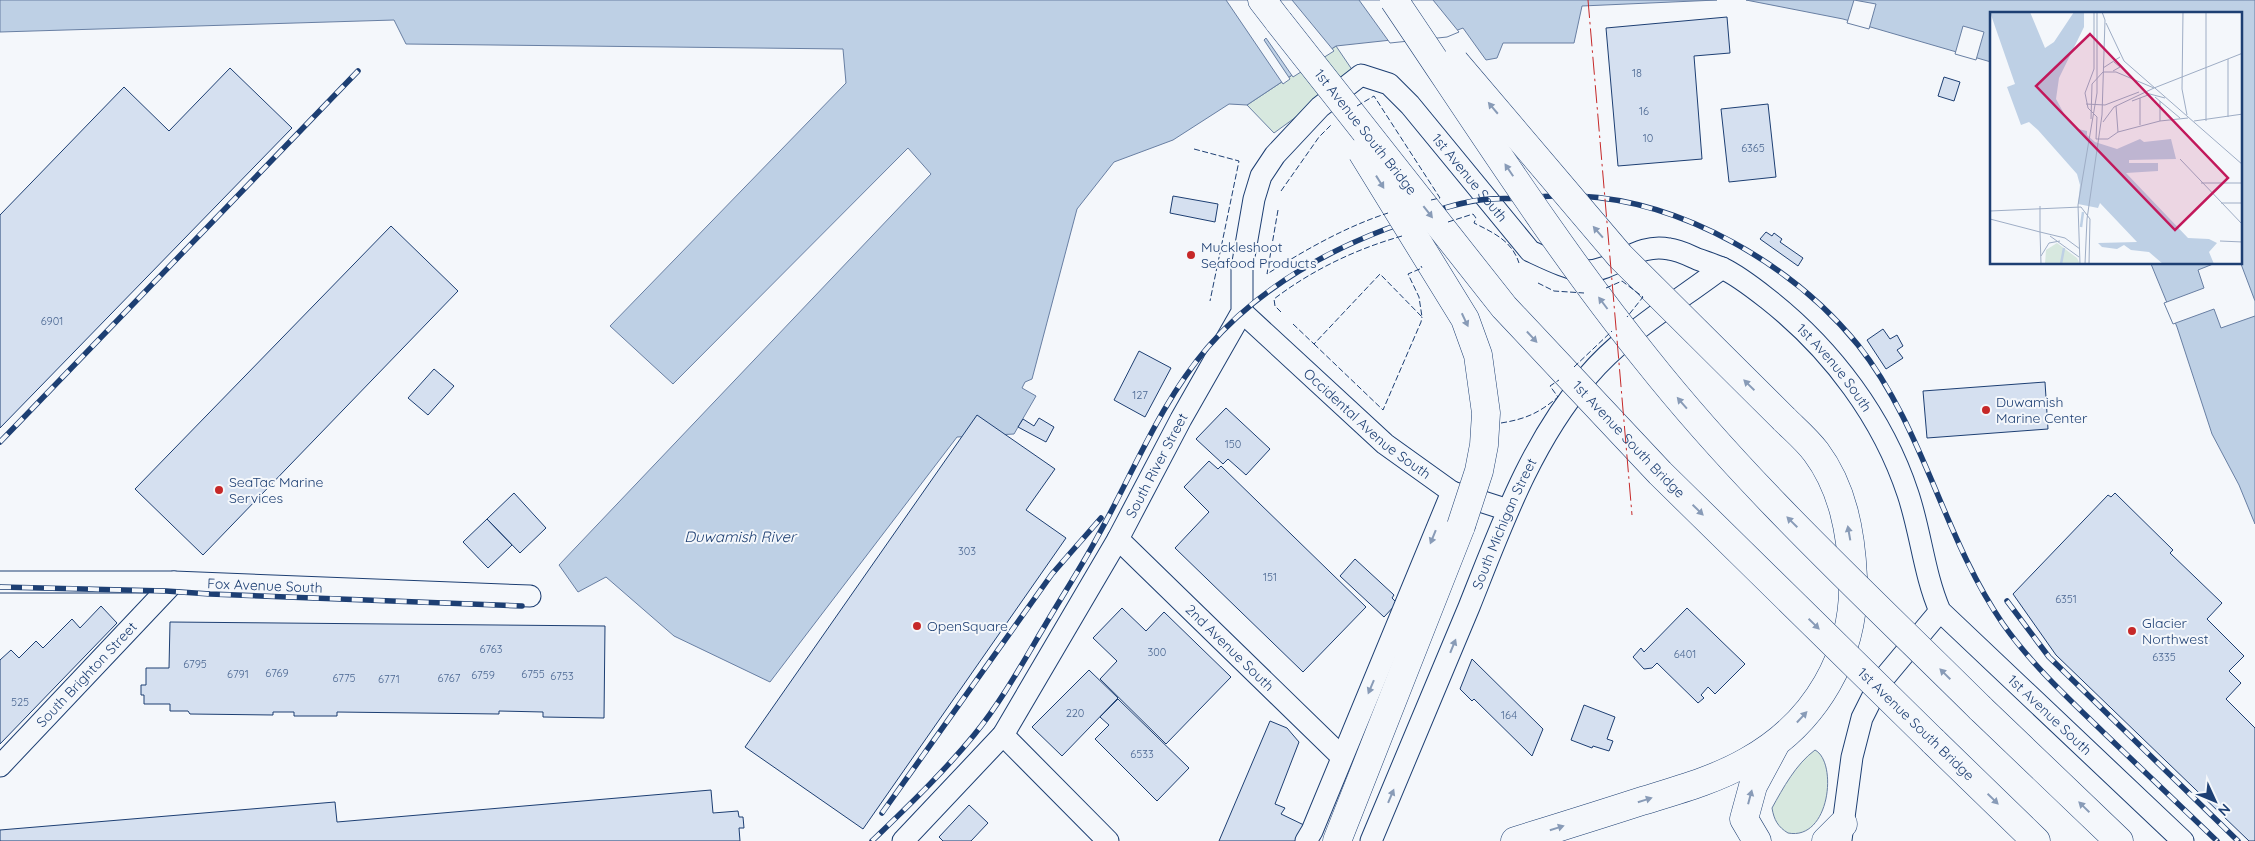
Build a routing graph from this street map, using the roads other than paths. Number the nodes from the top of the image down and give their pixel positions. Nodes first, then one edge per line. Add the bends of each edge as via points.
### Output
1 (1262, 0) edge
2 (1394, 0) edge
3 (1403, 0) edge
4 (1279, 22) junction
5 (1361, 75) joint
6 (1722, 268) junction
7 (1242, 312) junction
8 (1452, 492) junction
9 (1508, 510) junction
10 (1118, 539) junction
11 (0, 582) edge
12 (174, 582) junction
13 (530, 596) dead end
14 (1940, 611) junction
15 (1003, 735) junction
16 (1776, 742) junction
17 (1342, 757) junction
18 (0, 766) edge
19 (1836, 835) edge
20 (1336, 840) edge
21 (903, 841) edge
22 (1108, 841) edge
23 (1306, 841) edge
24 (1372, 841) edge
25 (1515, 841) edge
26 (1757, 841) edge
27 (2036, 841) edge
28 (2119, 841) edge
29 (2183, 841) edge

1 - 4 highway, 1st Avenue South Bridge
28 -> 2 highway, bridge via 1980,708 1718,444 1646,359 1550,231
16 -> 3 highway, bridge via 1804,715 1825,688 1841,659 1850,624 1852,547 1847,518 1832,479 1816,452 1620,256
4 -> 20 highway, bridge via 1465,319 1478,355 1486,412 1479,470 1461,526
4 -> 27 highway, 1st Avenue South Bridge, bridge via 1504,308 1660,473
5 - 6 street, 1st Avenue South via 1389,84 1410,105 1530,251 1554,263 1586,272 1639,250 1655,247 1670,249
5 - 7 street, South River Street via 1320,108 1274,155 1261,176 1242,268
6 - 9 street, South Michigan Street via 1622,343 1588,375 1556,416
6 - 14 street, 1st Avenue South via 1755,289 1813,339 1869,411 1891,451 1908,493 1922,542 1930,588
7 - 8 street, Occidental Avenue South via 1385,444
7 - 10 street, South River Street
8 - 9 street, Occidental Avenue South
8 -> 17 street
24 -> 9 street, South Michigan Street
10 - 15 street, South River Street
10 - 17 street, 2nd Avenue South
11 - 12 street, Fox Avenue South
12 - 13 street, Fox Avenue South
12 - 18 street, South Brighton Street
14 - 19 street via 1879,684 1862,718
14 - 29 street, 1st Avenue South
15 - 21 street, South River Street
15 - 22 street
25 -> 16 highway via 1686,788 1748,761
26 -> 16 highway via 1744,820 1753,786
17 - 23 street

